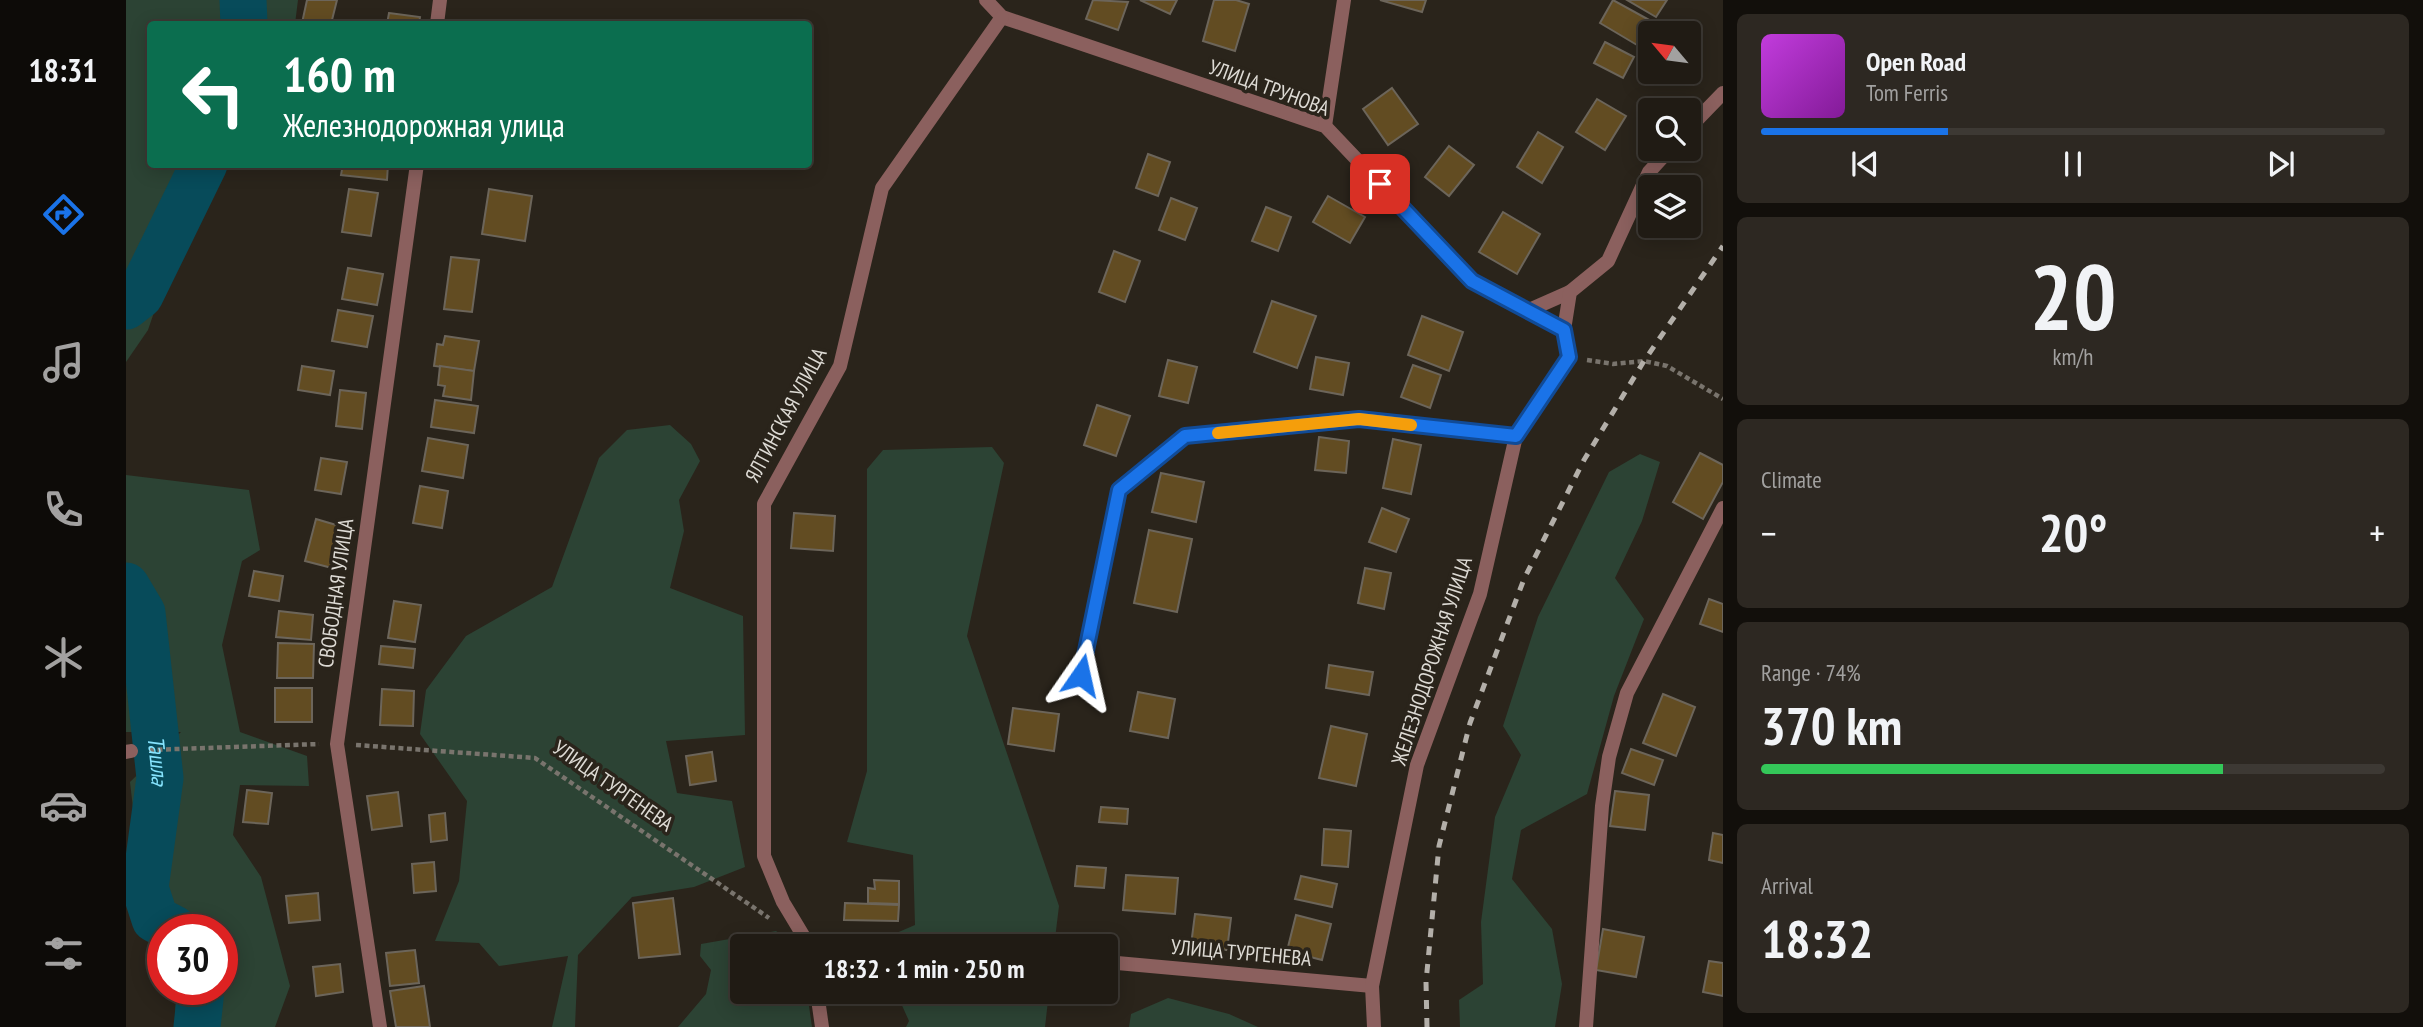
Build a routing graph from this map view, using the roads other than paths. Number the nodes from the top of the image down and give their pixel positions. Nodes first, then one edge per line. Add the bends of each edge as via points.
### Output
1 (440, 0) edge
2 (986, 0) edge
3 (1344, 0) edge
4 (1002, 17) junction
5 (437, 21) edge
6 (1723, 93) edge
7 (1701, 116) edge
8 (1325, 126) junction
9 (1659, 161) edge
10 (416, 168) edge
11 (1570, 292) junction
12 (1527, 311) junction
13 (1564, 330) junction
14 (1516, 436) junction
15 (1723, 508) edge
16 (1081, 675) dead end
17 (803, 934) edge
18 (1118, 963) edge
19 (1372, 986) junction
20 (819, 1004) edge
21 (380, 1027) edge
22 (822, 1027) edge
23 (1374, 1027) edge
24 (1586, 1027) edge

1 - 5 street
2 - 4 street, УЛИЦА ТРУНОВА
3 - 8 street
4 - 8 street, УЛИЦА ТРУНОВА
4 - 17 street, ЯЛТИНСКАЯ УЛИЦА via 883,188 840,366 764,504 764,856
6 - 7 street
8 - 12 street, УЛИЦА ТРУНОВА via 1472,281
9 - 11 street via 1649,172 1608,261
10 - 21 street, СВОБОДНАЯ УЛИЦА via 337,744
11 - 12 street
11 - 13 street
12 - 13 street, УЛИЦА ТРУНОВА
13 - 14 street, ЖЕЛЕЗНОДОРОЖНАЯ УЛИЦА via 1569,357
14 - 16 street via 1359,419 1185,436 1119,490
14 - 19 street, ЖЕЛЕЗНОДОРОЖНАЯ УЛИЦА via 1480,594 1418,765
15 - 24 street via 1627,693 1609,757
18 - 19 street, УЛИЦА ТУРГЕНЕВА
19 - 23 street, ЖЕЛЕЗНОДОРОЖНАЯ УЛИЦА
20 - 22 street

